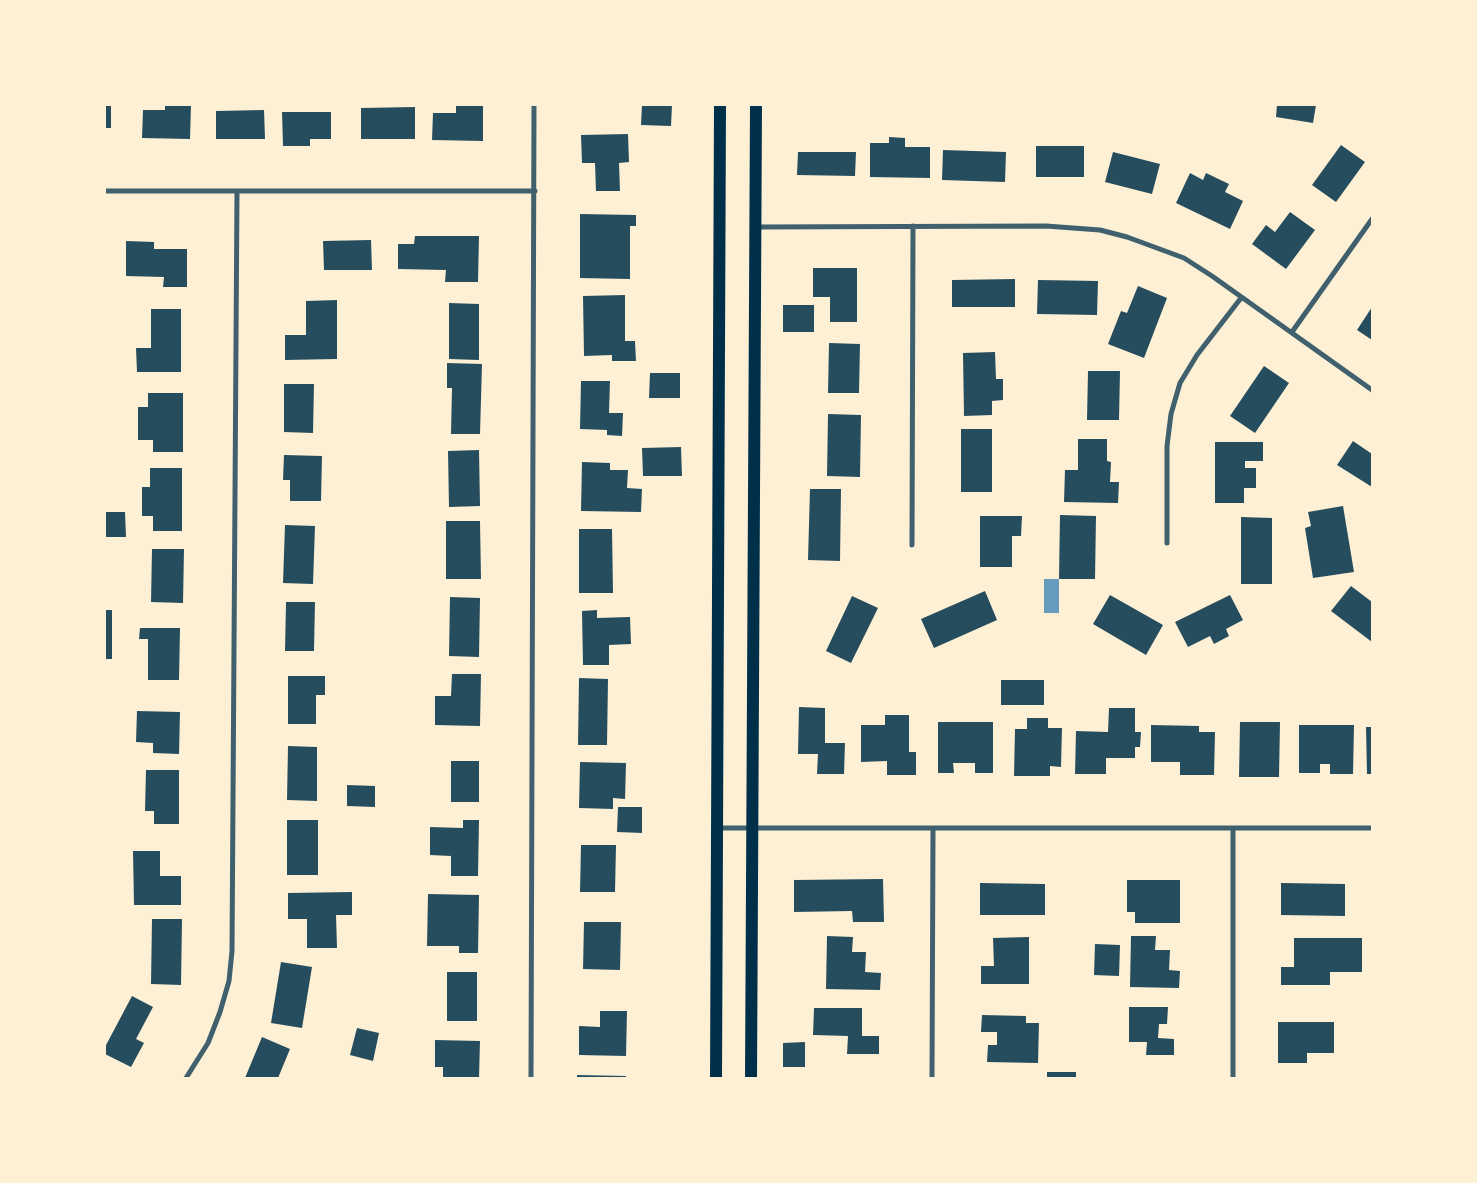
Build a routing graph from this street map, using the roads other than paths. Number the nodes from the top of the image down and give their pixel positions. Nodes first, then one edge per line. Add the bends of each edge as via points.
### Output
1 (534, 105) edge
2 (720, 105) edge
3 (756, 105) edge
4 (105, 191) edge
5 (237, 191) junction
6 (535, 191) junction
7 (1372, 219) edge
8 (913, 226) junction
9 (755, 227) junction
10 (1241, 298) junction
11 (1292, 332) junction
12 (1372, 390) edge
13 (1167, 543) dead end
14 (912, 546) dead end
15 (717, 828) junction
16 (752, 828) junction
17 (933, 828) junction
18 (1372, 828) edge
19 (1233, 829) junction
20 (186, 1078) edge
21 (531, 1078) edge
22 (716, 1078) edge
23 (751, 1078) edge
24 (932, 1078) edge
25 (1233, 1078) edge

1 - 6 street
2 - 15 main road
3 - 9 main road
4 - 5 street
5 - 6 street
5 - 20 street via 232,951 220,1012 208,1043
6 - 21 street
7 - 11 street
8 - 9 street
8 - 10 street via 1046,226 1100,230 1184,258
8 - 14 street
9 - 16 main road
10 - 11 street
10 - 13 street via 1180,383 1171,414 1168,446
11 - 12 street
15 - 16 street
15 - 22 main road
16 - 17 street
16 - 23 main road
17 - 19 street
17 - 24 street
18 - 19 street
19 - 25 street

